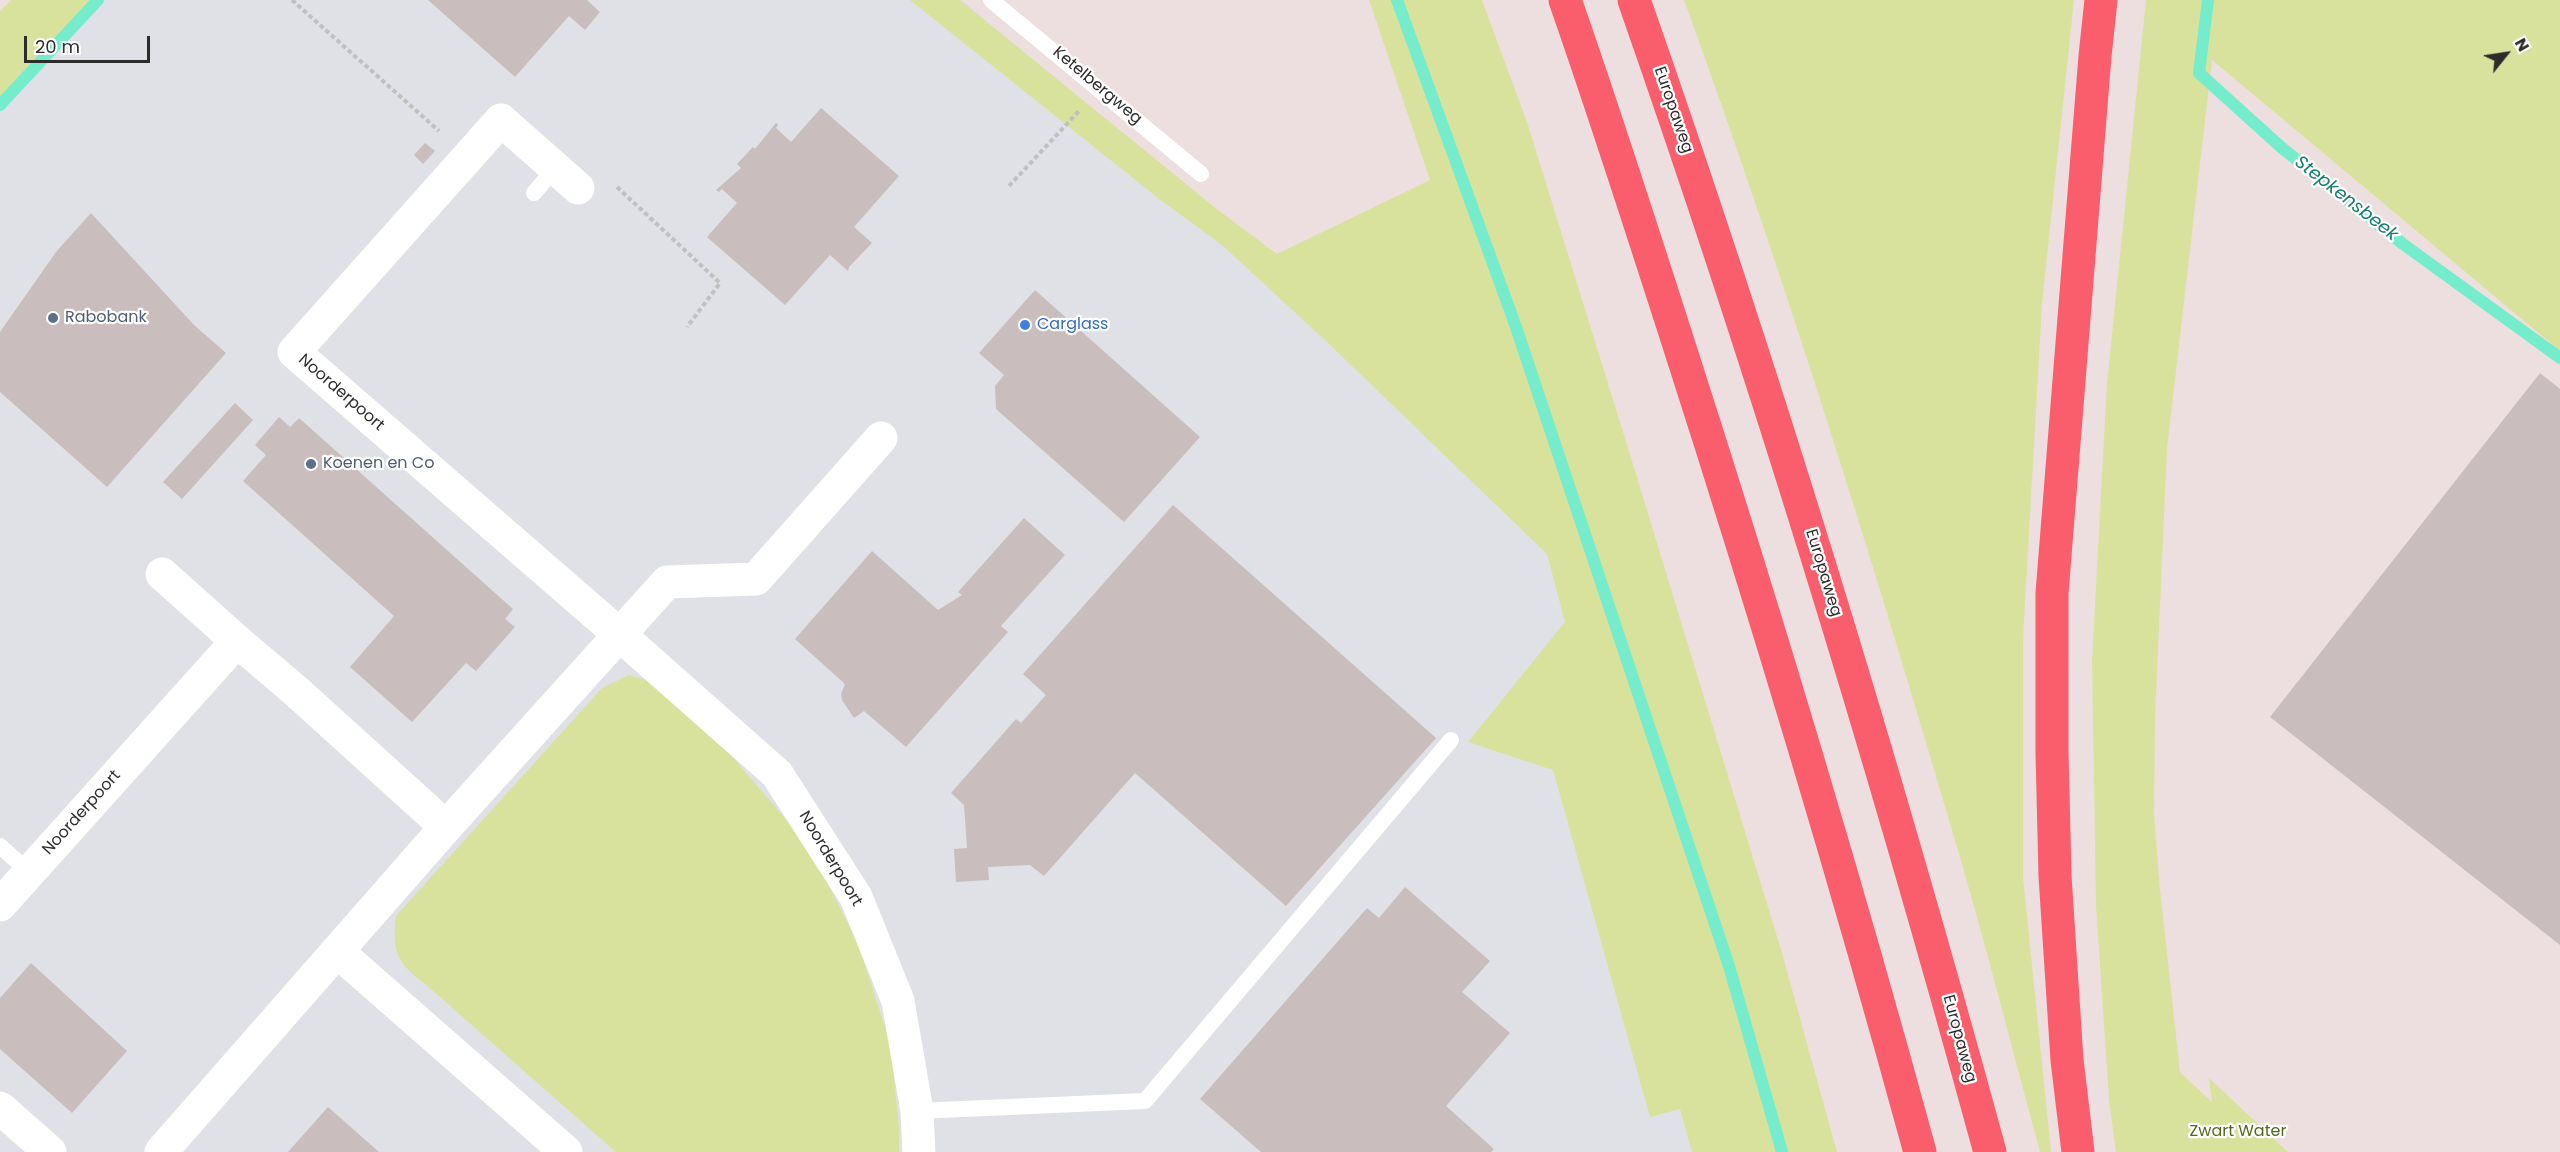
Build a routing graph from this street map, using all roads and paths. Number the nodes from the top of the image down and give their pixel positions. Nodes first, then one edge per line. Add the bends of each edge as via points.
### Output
1 (292, 0) edge
2 (991, 0) edge
3 (1564, 0) edge
4 (1634, 0) edge
5 (2101, 0) edge
6 (1100, 88) junction
7 (468, 157) junction
8 (1201, 174) dead end
9 (567, 178) joint
10 (613, 183) dead end
11 (1009, 186) dead end
12 (534, 193) dead end
13 (687, 327) dead end
14 (881, 438) dead end
15 (162, 574) dead end
16 (620, 635) junction
17 (237, 641) junction
18 (1451, 740) dead end
19 (446, 827) junction
20 (0, 846) edge
21 (29, 872) junction
22 (0, 905) edge
23 (338, 952) junction
24 (0, 1108) edge
25 (918, 1112) junction
26 (50, 1152) edge
27 (161, 1152) edge
28 (566, 1152) edge
29 (919, 1152) edge
30 (1920, 1152) edge
31 (1990, 1152) edge
32 (2078, 1152) edge

1 - 7 path
2 - 6 lane, Ketelbergweg
3 - 30 highway via 1741,536
4 - 31 highway, Europaweg via 1810,528
5 - 32 highway via 2052,593 2055,876 2067,1060
6 - 8 lane, Ketelbergweg
6 - 11 path
7 - 9 street, Noorderpoort via 501,120
7 - 16 street, Noorderpoort via 294,352
9 - 12 lane
10 - 13 path via 720,283
14 - 16 street via 756,579 667,582
15 - 17 street
16 - 19 street
16 - 25 street, Noorderpoort via 777,774 856,897 898,1001
17 - 19 street
17 - 21 street, Noorderpoort
18 - 25 lane via 1144,1101
19 - 23 street
20 - 21 lane
21 - 22 street, Noorderpoort
23 - 27 street
23 - 28 street
24 - 26 street
25 - 29 street, Noorderpoort

